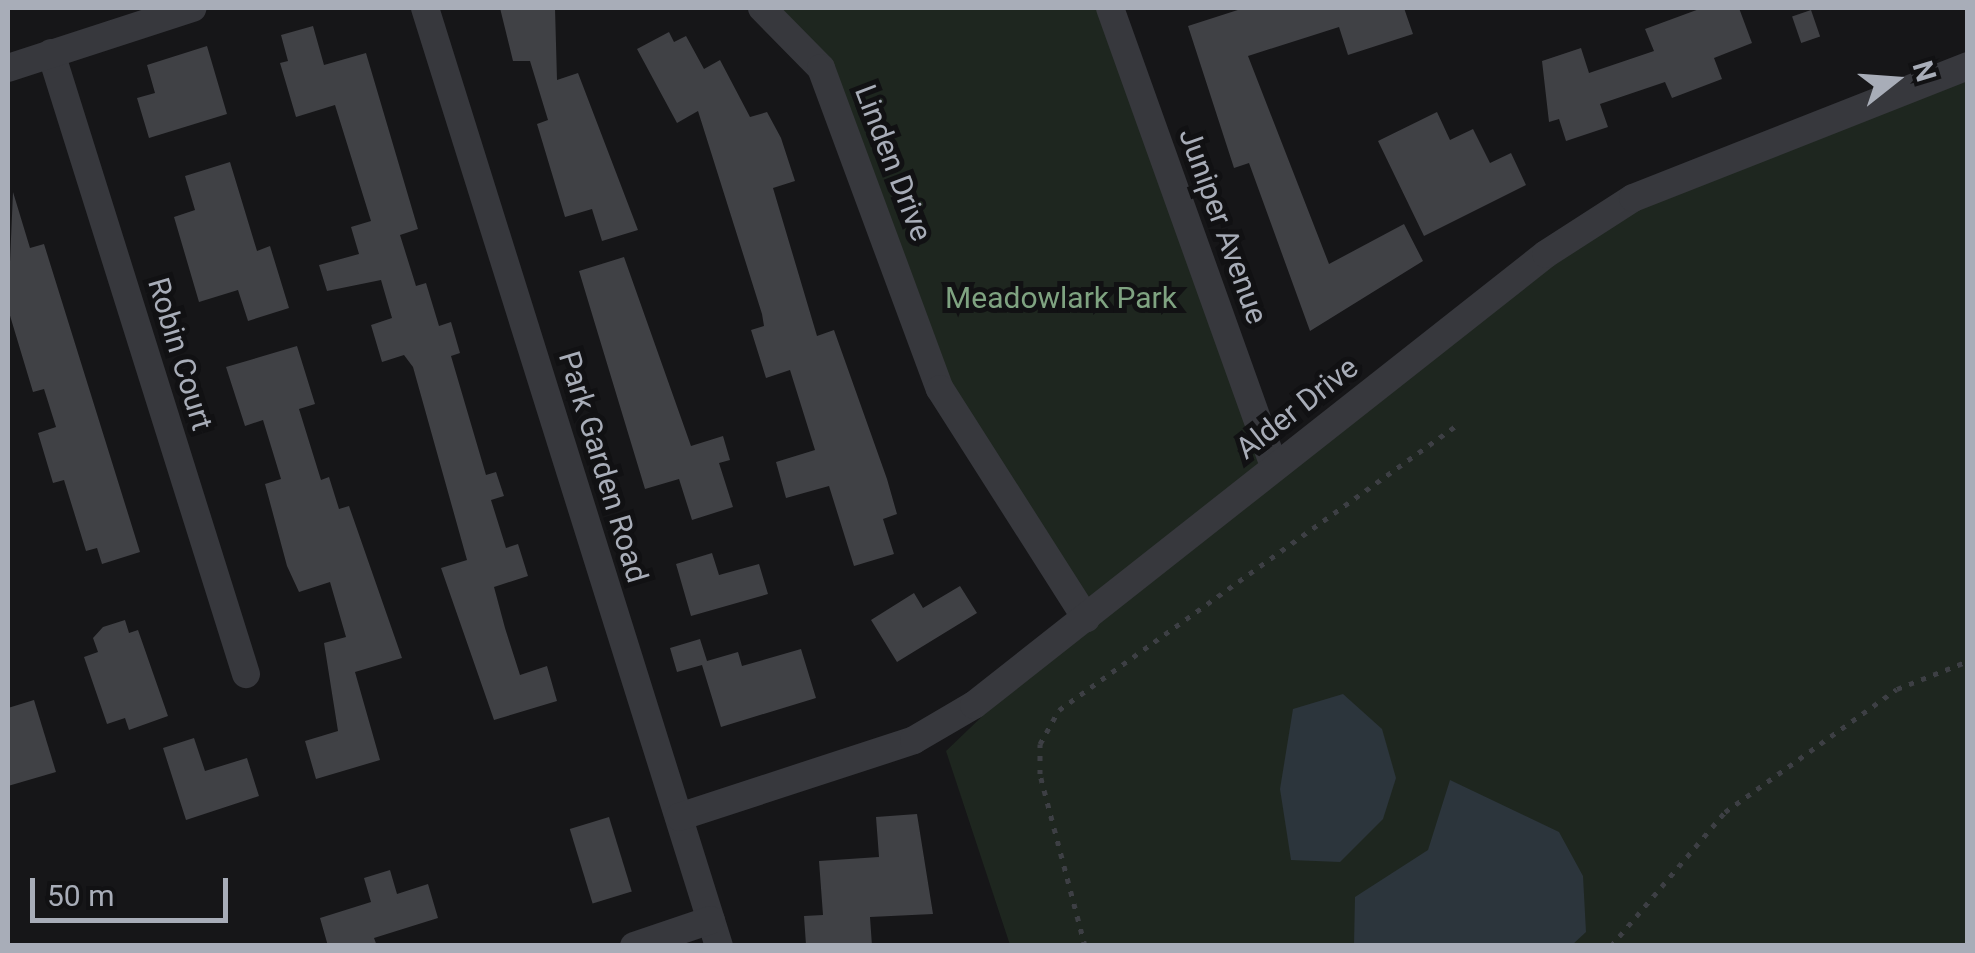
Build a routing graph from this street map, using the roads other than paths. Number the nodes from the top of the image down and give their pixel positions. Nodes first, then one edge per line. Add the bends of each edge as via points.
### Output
1 (192, 8) edge
2 (425, 8) edge
3 (762, 8) edge
4 (1110, 8) edge
5 (52, 53) junction
6 (1968, 66) edge
7 (8, 68) edge
8 (1274, 467) junction
9 (1086, 618) junction
10 (246, 674) dead end
11 (678, 817) junction
12 (715, 933) edge
13 (634, 946) edge

1 - 5 street
2 - 11 street, Park Garden Road
3 - 9 street, Linden Drive via 822,68 940,389
4 - 8 street, Juniper Avenue
5 - 7 street
5 - 10 street, Robin Court
6 - 8 street, Alder Drive via 1633,198 1546,254
8 - 9 street, Alder Drive
9 - 11 street, Alder Drive via 914,740
11 - 12 street, Park Garden Road
12 - 13 street

